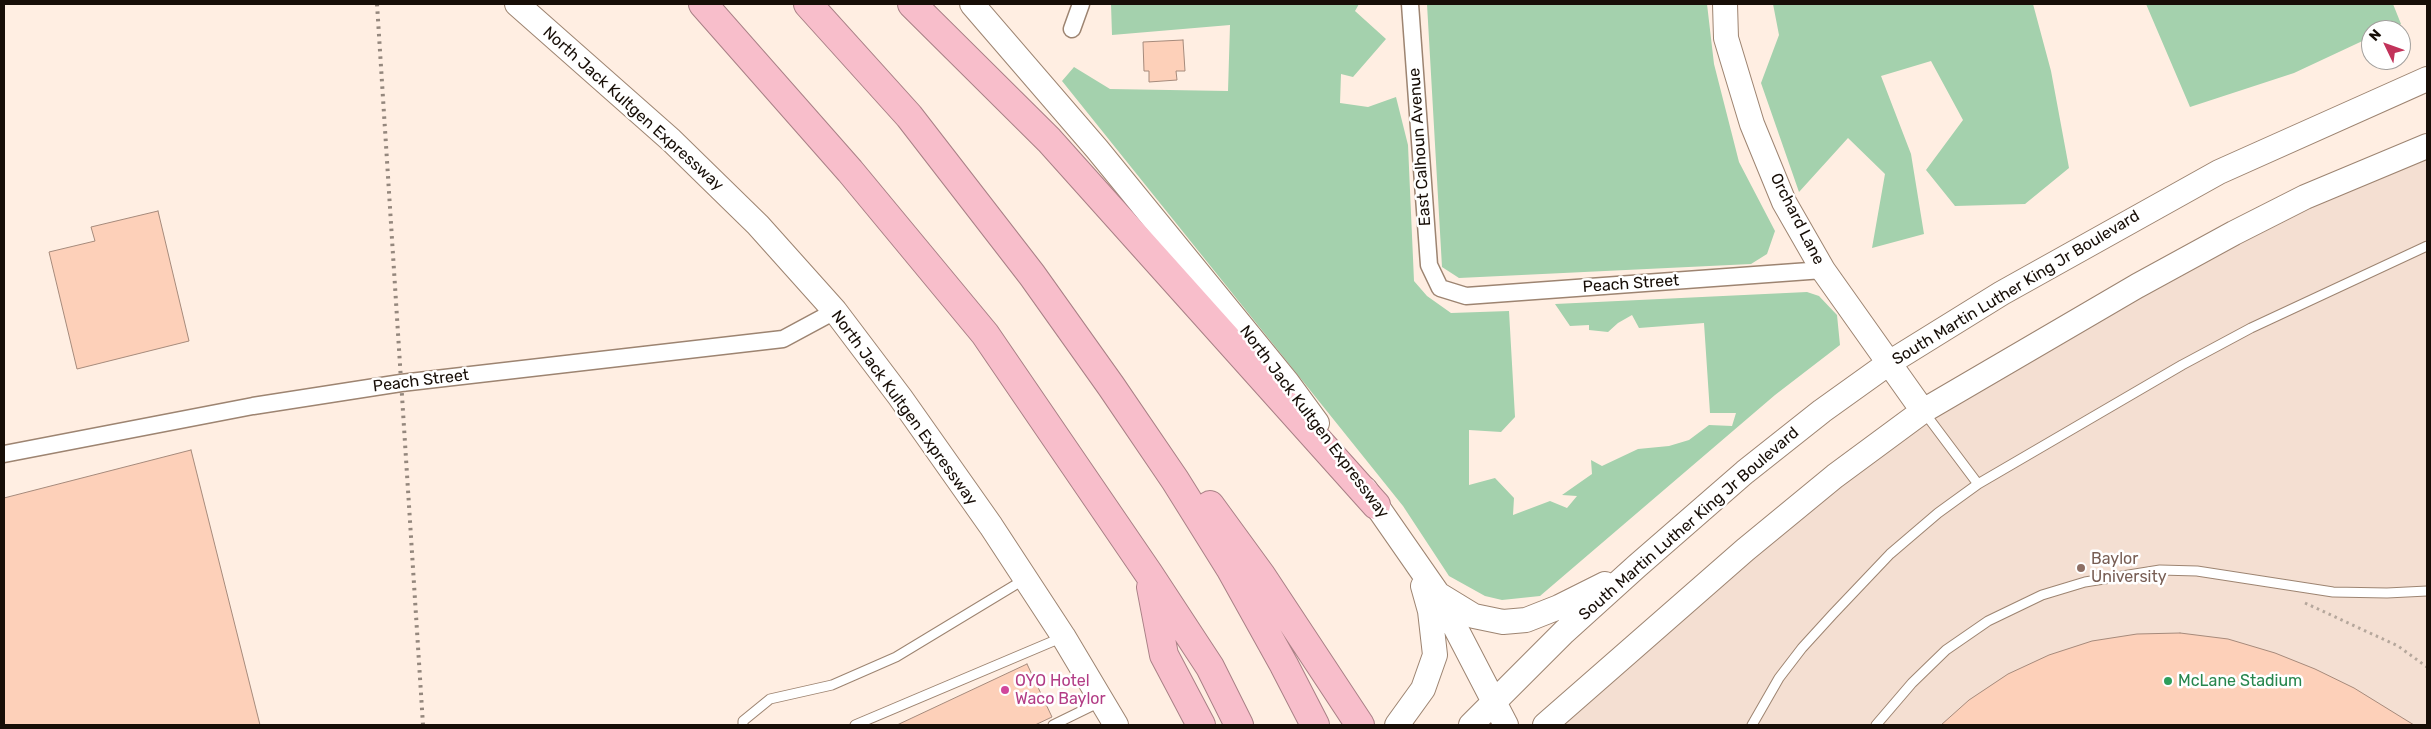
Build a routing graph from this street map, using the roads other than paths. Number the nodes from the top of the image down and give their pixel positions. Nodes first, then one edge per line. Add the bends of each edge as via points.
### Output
1 (517, 4) edge
2 (703, 4) edge
3 (808, 4) edge
4 (912, 4) edge
5 (972, 4) edge
6 (1081, 4) edge
7 (1410, 4) edge
8 (1725, 4) edge
9 (1072, 29) dead end
10 (2427, 79) edge
11 (2427, 146) edge
12 (2427, 246) edge
13 (1823, 270) junction
14 (1032, 275) junction
15 (1440, 288) joint
16 (834, 312) junction
17 (1889, 362) junction
18 (1923, 411) junction
19 (4, 454) edge
20 (1978, 484) junction
21 (1376, 505) junction
22 (1398, 536) junction
23 (1637, 566) junction
24 (1149, 574) junction
25 (1026, 579) junction
26 (2427, 591) edge
27 (1438, 594) junction
28 (1063, 636) junction
29 (1103, 701) junction
30 (1496, 702) junction
31 (743, 725) edge
32 (855, 725) edge
33 (1053, 725) edge
34 (1116, 725) edge
35 (1200, 725) edge
36 (1239, 725) edge
37 (1314, 725) edge
38 (1360, 725) edge
39 (1397, 725) edge
40 (1471, 725) edge
41 (1506, 725) edge
42 (1545, 725) edge
43 (1752, 725) edge
44 (1876, 725) edge

1 - 16 main road, North Jack Kultgen Expressway via 671,140 758,225
2 - 24 highway via 850,171 985,334
3 - 14 highway via 910,116
4 - 21 highway via 1055,148
5 - 21 main road, North Jack Kultgen Expressway via 1239,322
6 - 9 street
7 - 15 street, East Calhoun Avenue via 1429,265
8 - 13 main road, Orchard Lane via 1726,38 1752,124 1784,202
10 - 17 main road, South Martin Luther King Jr Boulevard via 2220,172 2002,293
11 - 18 main road via 2305,197 2234,234 2128,291
12 - 20 lane via 2251,328
13 - 15 street, Peach Street via 1466,296
13 - 17 main road, Orchard Lane
14 - 37 highway via 1170,473 1225,560
14 - 38 highway via 1176,458 1261,575
16 - 19 street, Peach Street via 783,340 401,383 253,406
16 - 25 main road, North Jack Kultgen Expressway via 900,397
17 - 18 main road, Orchard Lane
17 - 23 main road, South Martin Luther King Jr Boulevard via 1745,472
18 - 20 lane
18 - 42 main road via 1745,550
20 - 43 lane via 1890,554 1820,628 1778,678
21 - 22 main road, North Jack Kultgen Expressway
22 - 27 main road, North Jack Kultgen Expressway
22 - 39 main road via 1421,578 1430,611 1435,655 1423,689
23 - 27 main road via 1559,607 1526,620 1503,622 1474,616
23 - 30 main road, South Martin Luther King Jr Boulevard via 1564,632
24 - 35 highway via 1164,655
24 - 36 highway via 1210,668
25 - 28 main road, North Jack Kultgen Expressway
25 - 31 lane via 896,657 832,685 770,699 743,721
26 - 44 lane via 2333,592 2197,571 2160,570 2085,582 2042,595 1988,621 1946,650
27 - 30 main road, North Jack Kultgen Expressway
28 - 29 main road, North Jack Kultgen Expressway
28 - 32 lane
29 - 33 lane
29 - 34 main road, North Jack Kultgen Expressway
30 - 40 main road, South Martin Luther King Jr Boulevard
30 - 41 main road, North Jack Kultgen Expressway

